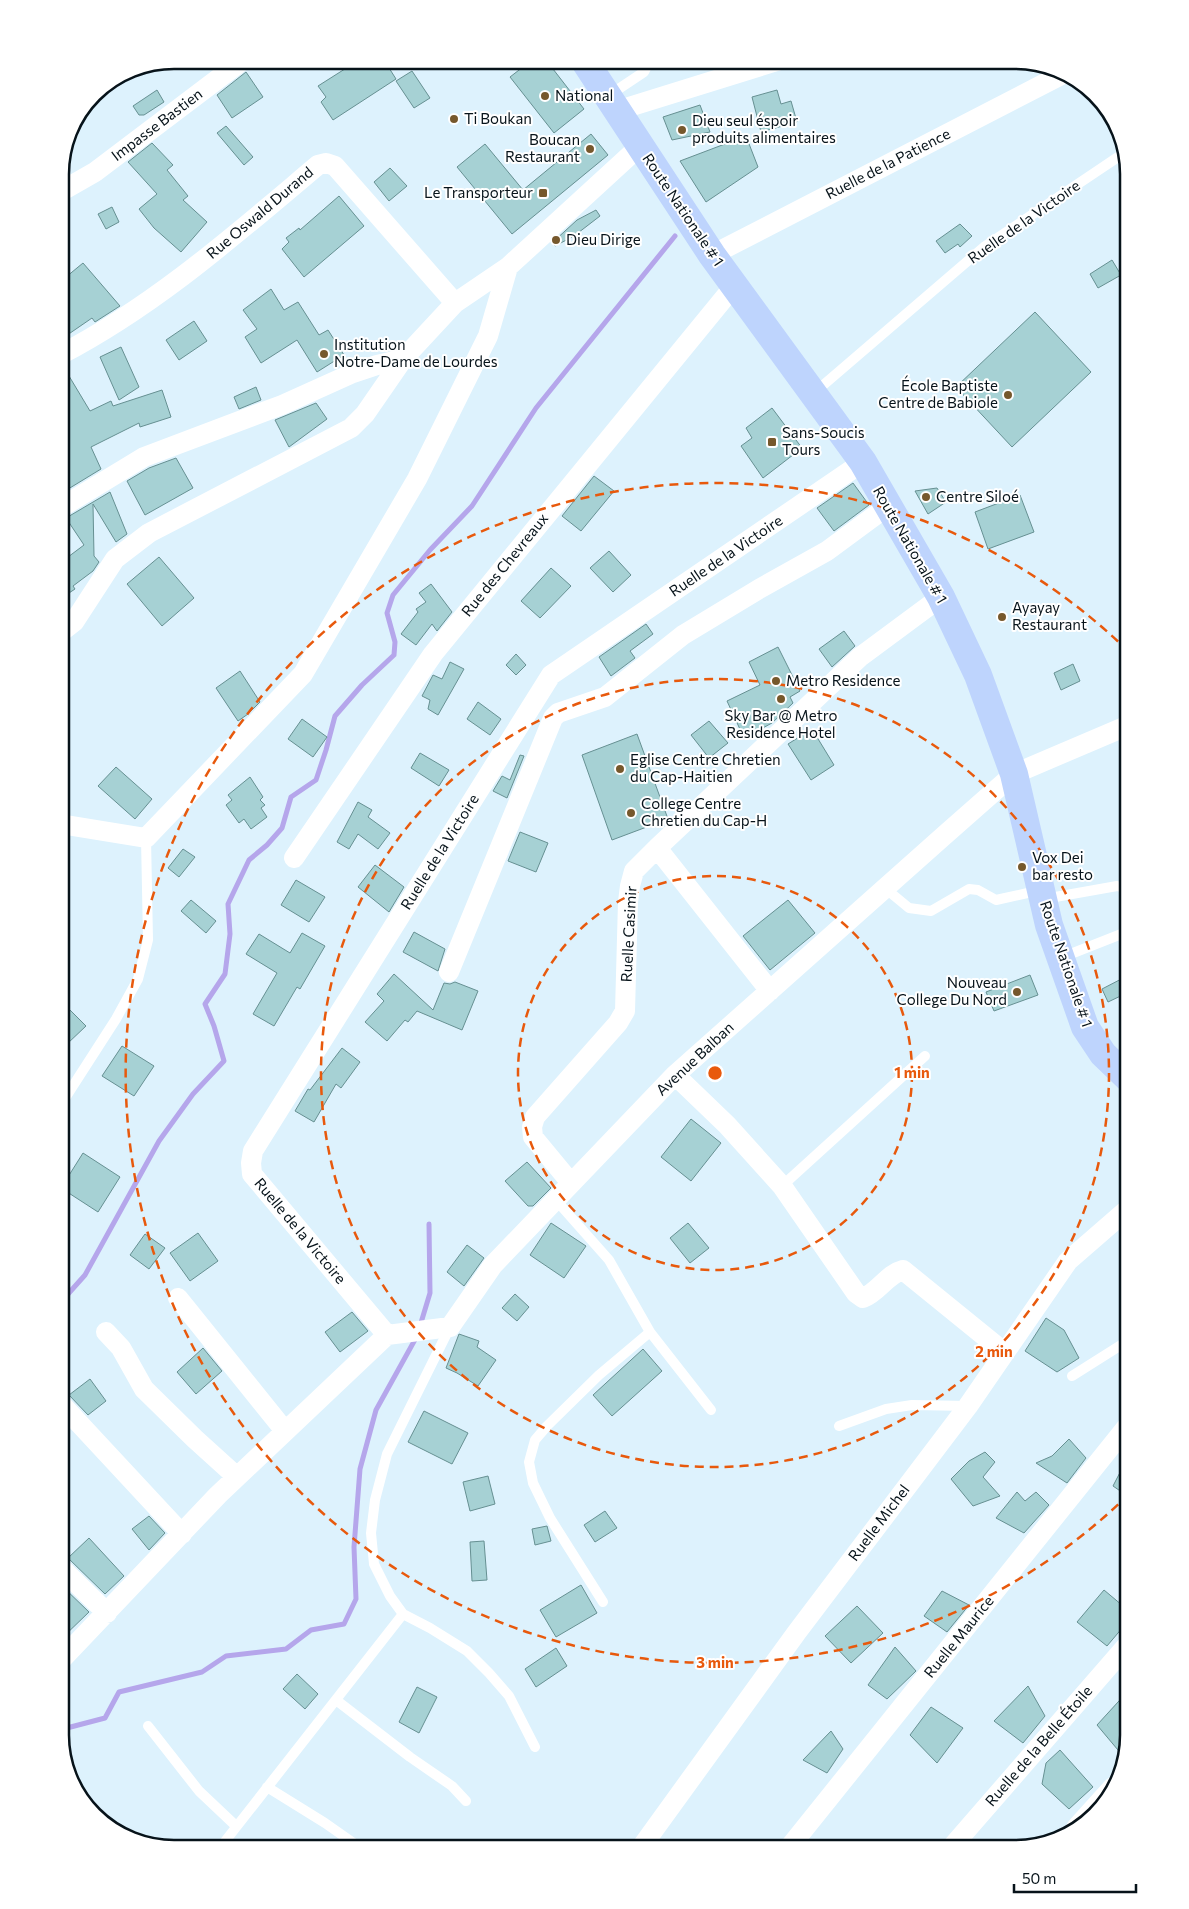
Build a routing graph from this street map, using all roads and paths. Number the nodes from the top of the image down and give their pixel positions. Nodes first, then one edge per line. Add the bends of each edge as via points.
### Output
1 (231, 69) edge
2 (590, 69) edge
3 (646, 69) edge
4 (745, 69) edge
5 (1056, 77) edge
6 (611, 104) junction
7 (640, 146) junction
8 (1118, 157) edge
9 (69, 187) edge
10 (712, 255) junction
11 (508, 267) junction
12 (734, 286) junction
13 (455, 303) junction
14 (69, 350) edge
15 (403, 358) junction
16 (813, 393) junction
17 (863, 462) junction
18 (69, 503) edge
19 (888, 506) junction
20 (941, 597) junction
21 (69, 626) edge
22 (1120, 728) edge
23 (1014, 774) junction
24 (69, 825) edge
25 (146, 838) junction
26 (657, 848) junction
27 (294, 858) dead end
28 (1120, 887) edge
29 (886, 889) junction
30 (1042, 894) junction
31 (1120, 935) edge
32 (1061, 958) junction
33 (449, 972) dead end
34 (770, 990) junction
35 (924, 1056) dead end
36 (1120, 1070) edge
37 (675, 1075) junction
38 (69, 1092) edge
39 (571, 1183) junction
40 (782, 1186) junction
41 (556, 1199) junction
42 (1120, 1216) edge
43 (178, 1298) dead end
44 (450, 1327) junction
45 (106, 1332) dead end
46 (650, 1332) junction
47 (387, 1335) junction
48 (1120, 1346) edge
49 (1004, 1352) junction
50 (1072, 1376) dead end
51 (968, 1406) junction
52 (711, 1410) dead end
53 (69, 1412) edge
54 (839, 1426) dead end
55 (284, 1432) junction
56 (1120, 1435) edge
57 (237, 1477) junction
58 (182, 1534) junction
59 (69, 1576) edge
60 (603, 1602) dead end
61 (107, 1612) junction
62 (403, 1614) junction
63 (69, 1652) edge
64 (1120, 1654) edge
65 (336, 1700) junction
66 (148, 1726) dead end
67 (535, 1747) dead end
68 (267, 1787) junction
69 (466, 1801) dead end
70 (236, 1826) junction
71 (226, 1840) edge
72 (349, 1840) edge
73 (647, 1840) edge
74 (795, 1840) edge
75 (958, 1840) edge

1 - 9 street, Impasse Bastien via 95,172
2 - 6 main road, Route Nationale # 1
3 - 6 lane
4 - 6 street
5 - 10 street, Ruelle de la Patience
6 - 7 main road, Route Nationale # 1
7 - 10 main road, Route Nationale # 1
7 - 11 street
8 - 16 lane, Ruelle de la Victoire via 984,247
10 - 12 main road, Route Nationale # 1
11 - 13 street
11 - 25 street via 488,336 417,479 303,674
12 - 16 main road, Route Nationale # 1
12 - 27 street, Rue des Chevreaux via 433,654
13 - 14 street, Rue Oswald Durand via 334,166 326,162 318,165 141,308
13 - 15 street
15 - 18 street via 353,373 282,405 144,457
15 - 21 street via 366,414 351,428 148,533 114,559
16 - 17 main road, Route Nationale # 1
17 - 19 main road, Route Nationale # 1
17 - 47 street, Ruelle de la Victoire via 551,675 253,1151 252,1174
19 - 20 main road, Route Nationale # 1
19 - 33 street via 827,551 683,635 605,697 558,713 553,718
20 - 23 main road, Route Nationale # 1 via 978,675
20 - 26 street, Ruelle Casimir via 860,657
22 - 23 street, Avenue Balban
23 - 29 street, Avenue Balban
23 - 30 main road, Route Nationale # 1
24 - 25 street
25 - 38 lane via 148,940 138,979
26 - 34 street
26 - 39 street, Ruelle Casimir via 634,871 630,886 625,1011 535,1118 532,1127 533,1137
28 - 30 lane
29 - 30 lane via 909,908 931,911 969,889 996,900
29 - 34 street, Avenue Balban
30 - 32 main road, Route Nationale # 1
31 - 32 lane
32 - 36 main road, Route Nationale # 1 via 1085,1027 1103,1054
34 - 37 street, Avenue Balban
35 - 40 lane
37 - 39 street, Avenue Balban
37 - 40 street via 727,1125
39 - 41 street, Avenue Balban
40 - 49 street via 856,1294 863,1298 870,1296 895,1272 903,1270
41 - 44 street, Avenue Balban via 493,1265
41 - 46 lane via 609,1260
42 - 49 street, Ruelle Michel via 1068,1261
43 - 55 street
44 - 47 street
44 - 62 lane via 387,1454 375,1500 371,1533 374,1564
45 - 57 street via 121,1348 144,1389
46 - 52 lane
46 - 60 lane via 599,1375 547,1426 535,1440 530,1462 533,1484 550,1518
47 - 55 street
48 - 50 lane
49 - 51 street, Ruelle Michel
51 - 54 lane via 912,1405 886,1409
51 - 73 street, Ruelle Michel via 797,1632
53 - 58 street
55 - 57 street
56 - 74 street, Ruelle Maurice
57 - 58 street
58 - 61 street
59 - 61 street
61 - 63 street
62 - 65 lane
62 - 67 lane via 467,1650 509,1696
64 - 75 street, Ruelle de la Belle Étoile
65 - 68 lane
65 - 69 lane via 452,1786
66 - 70 lane via 199,1791
68 - 70 lane
68 - 72 lane
70 - 71 lane

